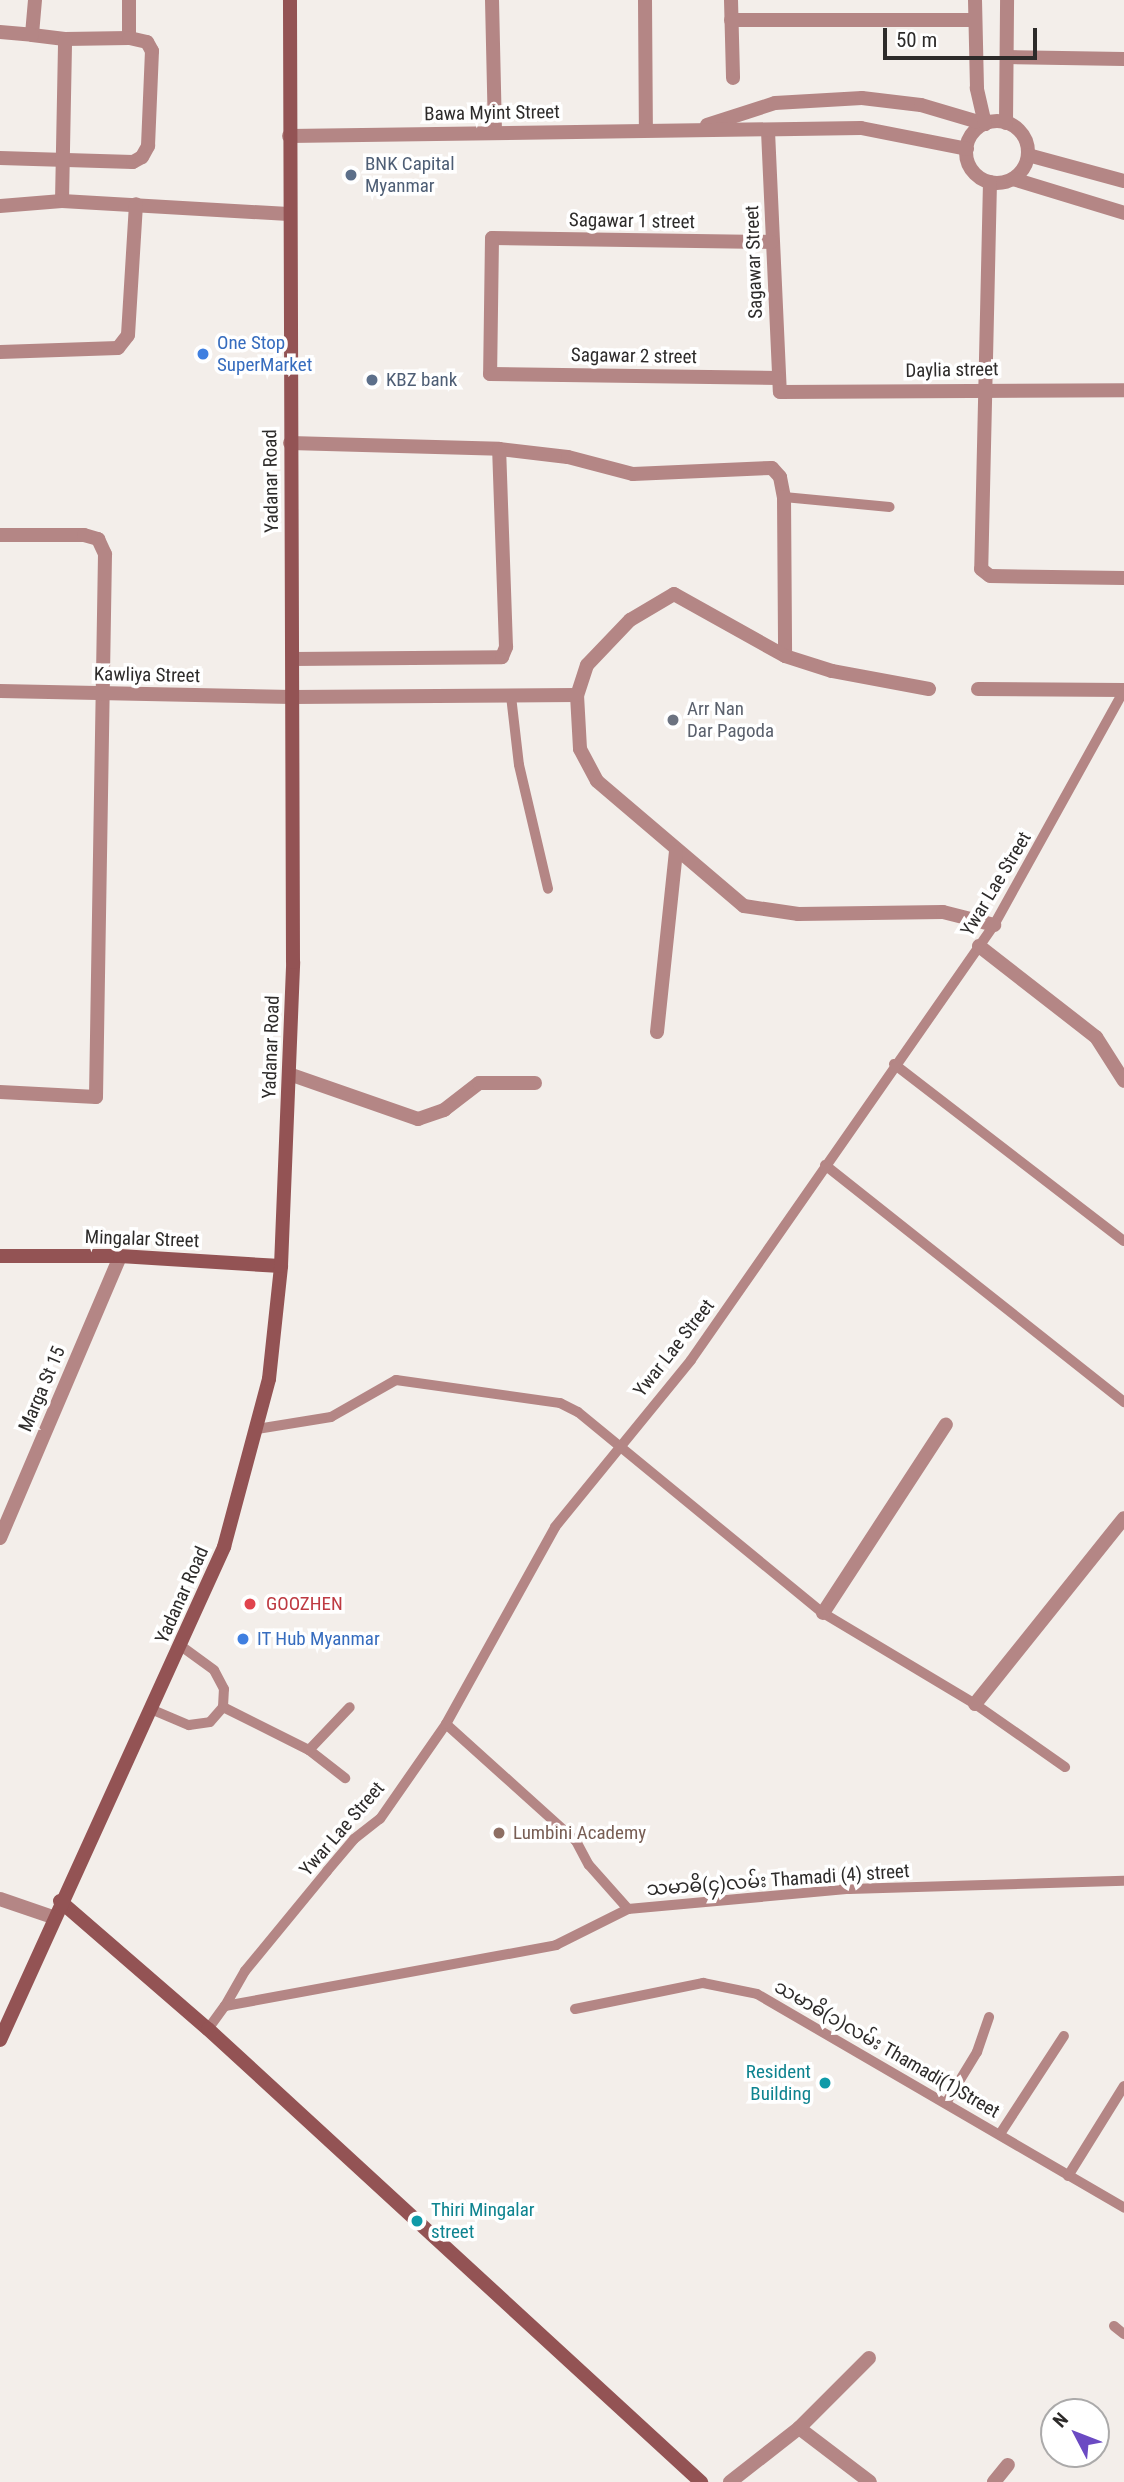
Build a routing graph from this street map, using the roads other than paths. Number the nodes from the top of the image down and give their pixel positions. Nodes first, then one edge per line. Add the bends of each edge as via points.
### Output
1 (34, 0) edge
2 (129, 0) edge
3 (289, 0) edge
4 (492, 0) edge
5 (645, 0) edge
6 (731, 0) edge
7 (975, 0) edge
8 (1007, 0) edge
9 (732, 20) junction
10 (975, 20) junction
11 (0, 32) edge
12 (32, 35) junction
13 (129, 38) junction
14 (65, 39) junction
15 (1009, 57) junction
16 (1124, 59) edge
17 (733, 78) dead end
18 (1006, 122) junction
19 (985, 124) junction
20 (695, 128) junction
21 (646, 129) junction
22 (768, 131) junction
23 (495, 132) junction
24 (289, 136) junction
25 (967, 149) junction
26 (1028, 155) junction
27 (0, 158) edge
28 (63, 161) junction
29 (1013, 179) junction
30 (1124, 181) edge
31 (990, 182) junction
32 (62, 201) junction
33 (136, 204) junction
34 (0, 206) edge
35 (1124, 213) edge
36 (289, 214) junction
37 (772, 242) junction
38 (0, 352) edge
39 (490, 373) joint
40 (779, 385) junction
41 (987, 388) junction
42 (1124, 390) edge
43 (290, 443) junction
44 (499, 449) junction
45 (784, 497) junction
46 (890, 507) dead end
47 (0, 535) edge
48 (1124, 578) edge
49 (785, 656) junction
50 (293, 659) junction
51 (929, 689) dead end
52 (978, 689) dead end
53 (1124, 690) edge
54 (0, 691) edge
55 (102, 693) junction
56 (577, 695) junction
57 (511, 696) junction
58 (292, 697) junction
59 (676, 852) junction
60 (548, 889) dead end
61 (995, 925) junction
62 (979, 946) junction
63 (657, 1032) dead end
64 (894, 1064) junction
65 (289, 1074) junction
66 (1124, 1081) edge
67 (535, 1083) dead end
68 (0, 1092) edge
69 (825, 1165) junction
70 (1124, 1241) edge
71 (0, 1256) edge
72 (120, 1256) junction
73 (281, 1266) junction
74 (1124, 1402) edge
75 (946, 1424) dead end
76 (257, 1429) junction
77 (618, 1445) junction
78 (1124, 1518) edge
79 (0, 1538) edge
80 (823, 1613) junction
81 (181, 1646) junction
82 (975, 1704) junction
83 (223, 1707) junction
84 (350, 1707) dead end
85 (153, 1710) junction
86 (446, 1724) junction
87 (309, 1750) junction
88 (1065, 1768) dead end
89 (345, 1779) dead end
90 (1124, 1881) edge
91 (0, 1899) edge
92 (60, 1901) junction
93 (628, 1909) junction
94 (52, 1917) junction
95 (225, 2007) junction
96 (575, 2009) dead end
97 (989, 2017) dead end
98 (208, 2029) junction
99 (1064, 2036) dead end
100 (0, 2040) edge
101 (1124, 2086) edge
102 (946, 2104) junction
103 (1000, 2134) junction
104 (1068, 2176) junction
105 (1124, 2208) edge
106 (1114, 2326) dead end
107 (1124, 2334) edge
108 (869, 2358) dead end
109 (799, 2428) junction
110 (1008, 2465) dead end
111 (701, 2482) edge
112 (730, 2482) edge
113 (870, 2482) edge
114 (994, 2482) edge

1 - 12 street
2 - 13 street
3 - 24 main road, Yadanar Road
4 - 23 street
5 - 21 street
6 - 9 street
7 - 10 street
8 - 15 street
9 - 10 street
9 - 17 street
10 - 19 street via 977,88
11 - 12 street
12 - 14 street
13 - 14 street
13 - 28 street via 147,42 152,51 149,146 142,158 133,162
14 - 28 street
15 - 16 street
15 - 18 street
18 - 19 street
18 - 26 street via 1023,134
19 - 20 street, Bawa Myint Street via 921,105 862,99 775,103
19 - 25 street via 972,134
20 - 21 street, Bawa Myint Street
20 - 22 street, Bawa Myint Street
21 - 23 street, Bawa Myint Street
22 - 25 street, Bawa Myint Street via 860,128
22 - 37 street, Sagawar Street
23 - 24 street, Bawa Myint Street
24 - 36 main road, Yadanar Road
25 - 31 street via 970,166
26 - 29 street
26 - 30 street
27 - 28 street
28 - 32 street
29 - 31 street
29 - 35 street
31 - 41 street
32 - 33 street
32 - 34 street
33 - 36 street
33 - 38 street via 128,335 118,348
36 - 43 main road, Yadanar Road
37 - 39 street, Sagawar 1 street via 492,238
37 - 40 street, Sagawar Street
39 - 40 street, Sagawar 2 street
40 - 41 street, Daylia street
41 - 42 street, Daylia street
41 - 48 street via 984,575
43 - 44 street
43 - 50 main road, Yadanar Road
44 - 45 street via 568,457 633,474 772,468 780,477
44 - 50 street via 506,647 502,657
45 - 46 lane
45 - 49 street
47 - 55 street via 97,539 105,554
49 - 51 street via 832,671
49 - 56 street via 674,594 652,603 604,643 587,665
50 - 58 main road, Yadanar Road
52 - 53 street
53 - 61 lane, Ywar Lae Street
54 - 55 street, Kawliya Street
55 - 58 street, Kawliya Street
55 - 68 street via 96,1097
56 - 57 street, Kawliya Street
56 - 59 street via 580,749 597,781
57 - 58 street, Kawliya Street
57 - 60 lane via 519,765
58 - 65 main road, Yadanar Road
59 - 61 street via 756,911 943,912
59 - 63 street
61 - 62 lane, Ywar Lae Street
62 - 64 lane, Ywar Lae Street
62 - 66 street via 1096,1037
64 - 69 lane, Ywar Lae Street
64 - 70 lane
65 - 67 street via 418,1119 443,1110 479,1083
65 - 73 main road, Yadanar Road
69 - 74 lane
69 - 77 lane, Ywar Lae Street via 691,1360
71 - 72 main road, Mingalar Street
72 - 73 main road, Mingalar Street
72 - 79 street, Marga St 15
73 - 76 main road, Yadanar Road via 269,1379
75 - 80 street
76 - 77 lane via 331,1417 396,1380 560,1403
76 - 81 main road, Yadanar Road via 224,1547
77 - 80 lane
77 - 86 lane, Ywar Lae Street via 555,1527
78 - 82 street
80 - 82 lane
81 - 83 lane via 214,1670 224,1689
81 - 85 main road, Yadanar Road
82 - 88 lane
83 - 85 lane via 210,1722 189,1725
83 - 87 lane
84 - 87 lane
85 - 92 main road, Yadanar Road
86 - 93 lane via 576,1841 589,1865
86 - 95 lane, Ywar Lae Street via 380,1819 333,1863 245,1971
87 - 89 lane
90 - 93 lane, သမာဓိ(၄)လမ်း Thamadi (4) street via 849,1889
91 - 94 street
92 - 94 main road, Yadanar Road
92 - 98 main road
93 - 95 lane, သမာဓိ(၄)လမ်း Thamadi (4) street via 556,1945
94 - 100 main road, Yadanar Road
95 - 98 lane
96 - 102 lane, သမာဓိ(၁)လမ်း Thamadi(1)Street via 703,1983 757,1994
97 - 102 lane via 977,2052
98 - 111 main road
99 - 103 lane
101 - 104 lane
102 - 103 lane, သမာဓိ(၁)လမ်း Thamadi(1)Street
103 - 104 lane, သမာဓိ(၁)လမ်း Thamadi(1)Street
104 - 105 lane, သမာဓိ(၁)လမ်း Thamadi(1)Street
106 - 107 lane
108 - 109 street
109 - 112 street
109 - 113 street
110 - 114 street

